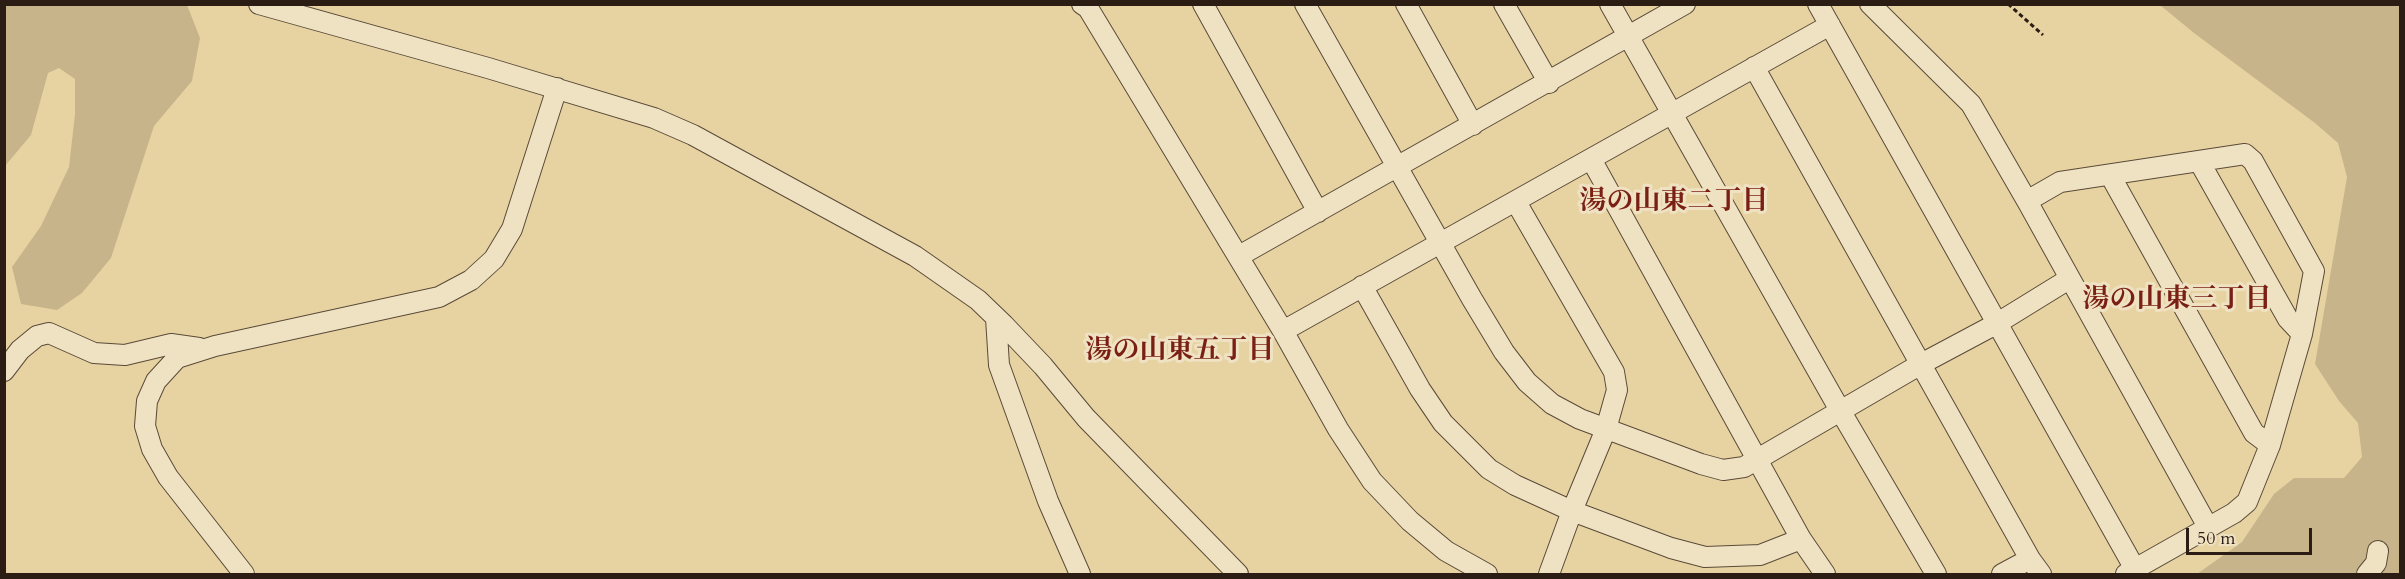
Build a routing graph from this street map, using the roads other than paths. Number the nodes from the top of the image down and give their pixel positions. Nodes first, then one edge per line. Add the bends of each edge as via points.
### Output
1 (259, 4) edge
2 (1082, 4) edge
3 (1203, 4) edge
4 (1305, 4) edge
5 (1406, 4) edge
6 (1504, 4) edge
7 (1610, 4) edge
8 (1685, 4) edge
9 (1818, 4) edge
10 (1870, 4) edge
11 (1830, 25) junction
12 (1628, 38) junction
13 (1754, 67) junction
14 (1549, 83) junction
15 (557, 88) junction
16 (1670, 114) junction
17 (1473, 125) junction
18 (1591, 159) junction
19 (2199, 162) junction
20 (1397, 169) junction
21 (2110, 175) junction
22 (2026, 201) junction
23 (1516, 202) junction
24 (1318, 212) junction
25 (1439, 242) junction
26 (1239, 256) junction
27 (2069, 279) junction
28 (1362, 286) junction
29 (996, 318) junction
30 (1996, 324) junction
31 (1283, 330) junction
32 (2302, 334) junction
33 (207, 349) junction
34 (1921, 364) junction
35 (4, 371) edge
36 (1840, 412) junction
37 (1606, 429) junction
38 (2270, 445) junction
39 (1758, 459) junction
40 (1572, 511) junction
41 (2208, 527) junction
42 (1801, 538) junction
43 (2378, 551) dead end
44 (2035, 567) edge
45 (2131, 572) edge
46 (244, 574) edge
47 (1080, 574) edge
48 (1238, 574) edge
49 (1487, 574) edge
50 (1549, 574) edge
51 (1825, 574) edge
52 (1936, 574) edge
53 (2002, 574) edge
54 (2367, 574) edge

1 - 15 street
2 - 26 street
3 - 24 street
4 - 20 street
5 - 17 street
6 - 14 street
7 - 12 street
8 - 12 street
9 - 11 street
10 - 22 street via 1971,104
11 - 13 street
11 - 30 street
12 - 14 street
12 - 16 street
13 - 16 street
13 - 34 street
14 - 17 street
15 - 29 street via 654,118 693,135 915,256 978,300
15 - 33 street via 512,229 494,260 471,280 439,297
16 - 18 street
16 - 36 street
17 - 20 street
18 - 23 street
18 - 39 street
19 - 21 street
19 - 32 street via 2288,319
19 - 32 street via 2245,154 2253,161 2314,271
20 - 24 street
20 - 25 street
21 - 22 street via 2060,182
21 - 38 street via 2254,433
22 - 27 street
23 - 25 street
23 - 37 street via 1614,372 1617,390
24 - 26 street
25 - 28 street
25 - 37 street via 1504,352 1527,382 1552,404
26 - 31 street
27 - 30 street
27 - 41 street
28 - 31 street
28 - 40 street via 1443,423 1489,469
29 - 47 street via 999,365 1048,501
29 - 48 street via 1086,418
30 - 34 street
30 - 45 street
31 - 49 street via 1372,481 1446,551
32 - 38 street
33 - 35 street via 171,345 125,355 94,353 50,333 37,336 20,350
33 - 46 street via 177,358 156,381 147,401 145,426 152,449 168,477
34 - 36 street
34 - 44 street
36 - 39 street
36 - 52 street
37 - 39 street via 1723,470 1744,467
37 - 40 street
38 - 41 street via 2247,502
39 - 42 street
40 - 42 street via 1705,557 1761,555
40 - 50 street
41 - 45 street
42 - 51 street
43 - 54 street via 2376,563
44 - 53 street

